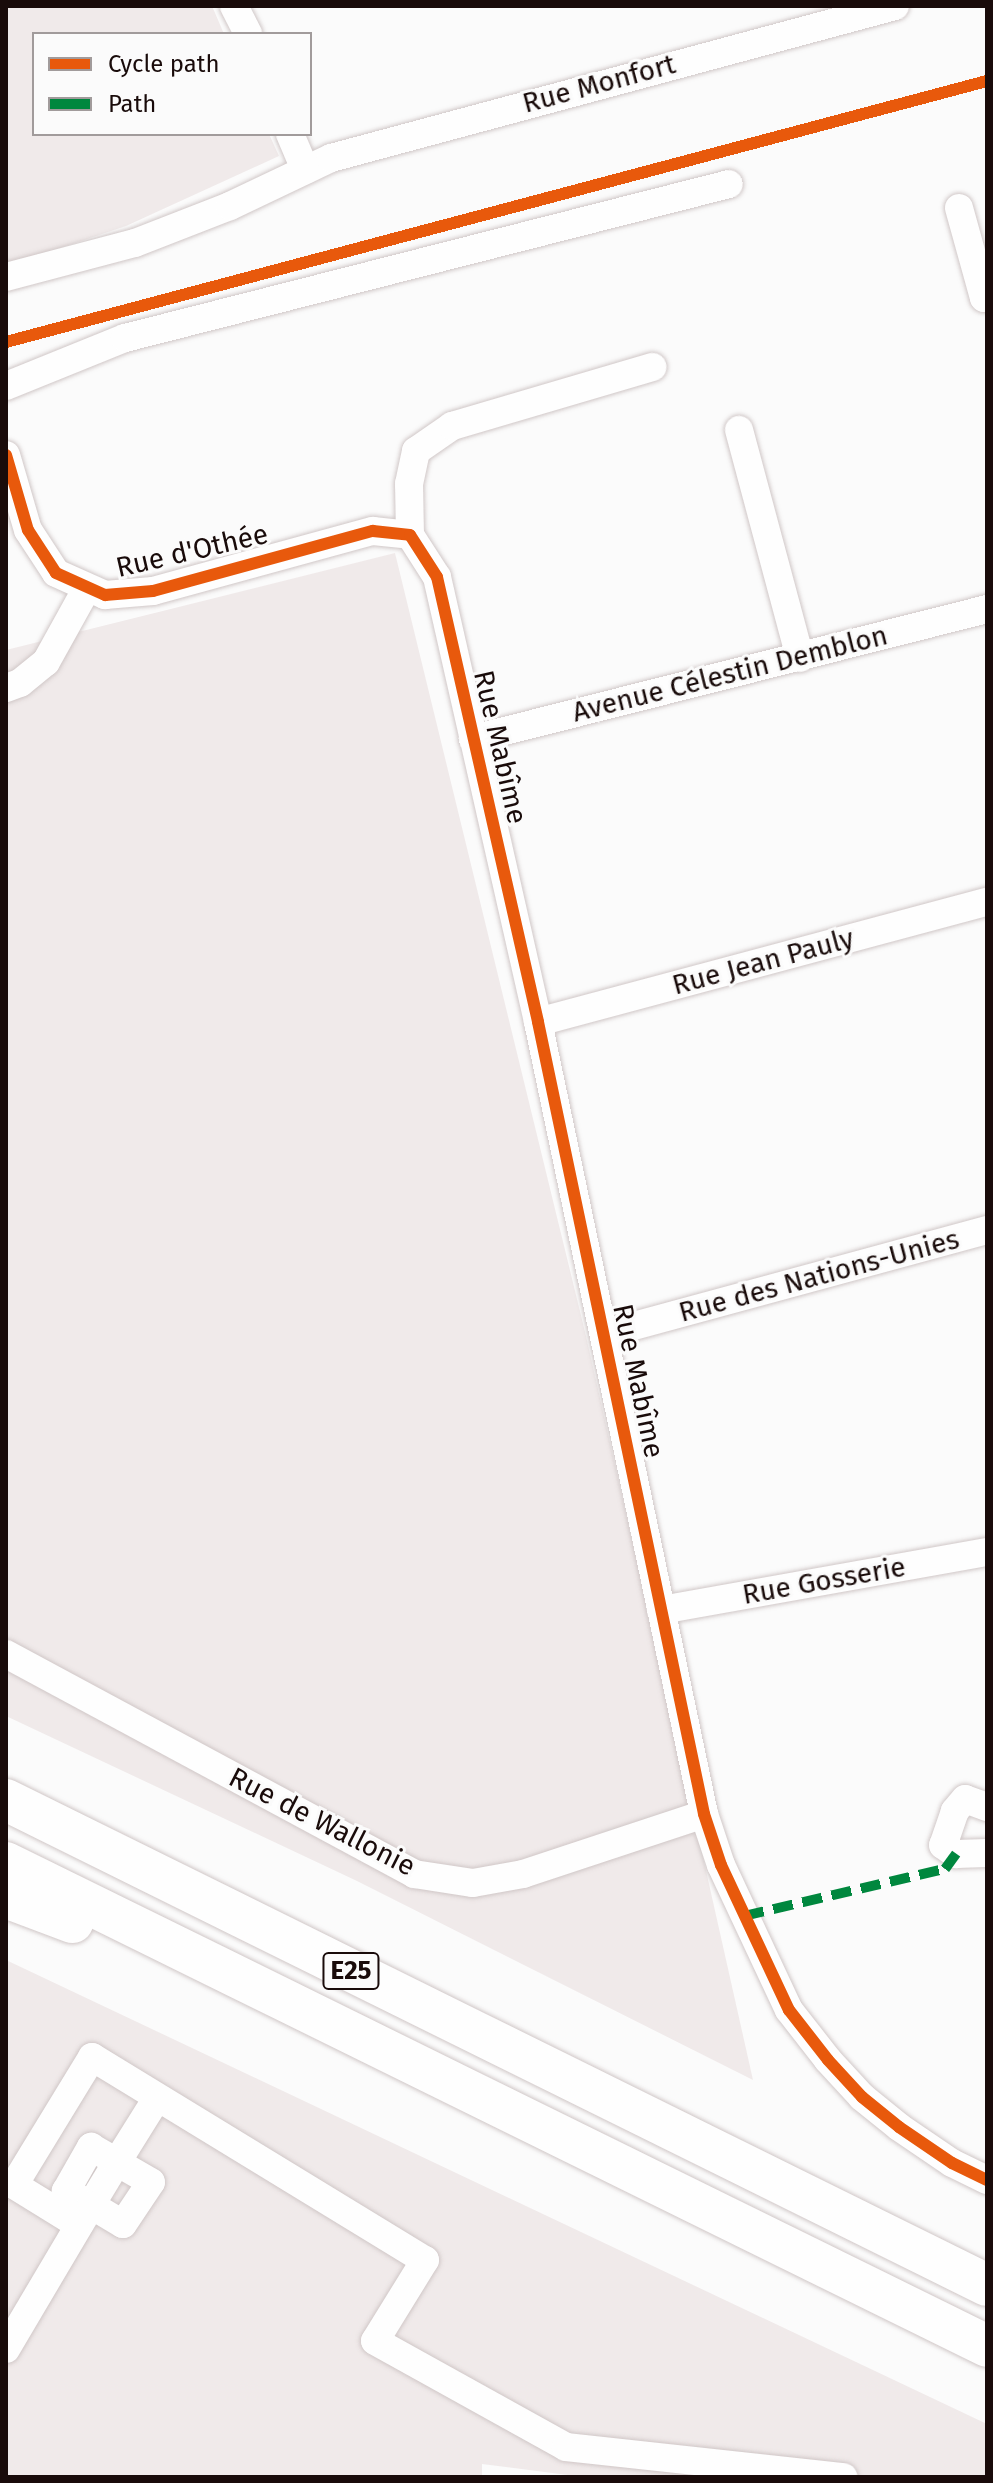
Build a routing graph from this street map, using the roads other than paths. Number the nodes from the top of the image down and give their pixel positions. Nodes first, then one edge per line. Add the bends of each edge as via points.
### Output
1 (234, 6) edge
2 (895, 6) edge
3 (247, 32) edge
4 (291, 136) edge
5 (305, 170) junction
6 (729, 184) dead end
7 (959, 208) dead end
8 (6, 277) edge
9 (987, 297) edge
10 (652, 367) dead end
11 (6, 386) edge
12 (739, 430) dead end
13 (6, 455) edge
14 (410, 535) junction
15 (87, 588) junction
16 (987, 609) edge
17 (800, 658) junction
18 (6, 688) edge
19 (473, 739) junction
20 (987, 902) edge
21 (538, 1022) junction
22 (987, 1230) edge
23 (604, 1334) junction
24 (987, 1552) edge
25 (661, 1610) junction
26 (6, 1654) edge
27 (6, 1800) edge
28 (987, 1807) edge
29 (704, 1814) junction
30 (987, 1853) edge
31 (6, 1863) edge
32 (6, 1897) edge
33 (157, 2098) junction
34 (553, 2132) junction
35 (117, 2162) junction
36 (987, 2180) edge
37 (85, 2215) junction
38 (987, 2285) edge
39 (987, 2346) edge
40 (6, 2349) edge
41 (843, 2477) edge

1 - 3 street
2 - 5 street, Rue Monfort via 384,142
4 - 5 street
5 - 8 street via 135,243
6 - 11 street via 125,338
7 - 9 street
10 - 14 street via 452,426 440,434 416,451 409,484
12 - 17 street
13 - 15 street, Rue d'Othée via 28,530 56,573
14 - 15 street, Rue d'Othée via 373,531 153,591 105,595
14 - 19 street, Rue Mabîme via 437,577
15 - 18 street via 46,662
16 - 17 street, Avenue Célestin Demblon
17 - 19 street, Avenue Célestin Demblon
19 - 21 street, Rue Mabîme
20 - 21 street, Rue Jean Pauly
21 - 23 street, Rue Mabîme
22 - 23 street, Rue des Nations-Unies
23 - 25 street, Rue Mabîme
24 - 25 street, Rue Gosserie
25 - 29 street, Rue Mabîme
26 - 29 street, Rue de Wallonie via 414,1874 473,1883 523,1874
27 - 38 highway, E25
28 - 30 street via 965,1799 943,1845 956,1854
29 - 36 street, Rue Mabîme via 721,1865 789,2010 862,2097 952,2163
31 - 34 highway, E25
32 - 34 highway via 95,1930 498,2121
33 - 35 street
33 - 37 street via 92,2057 14,2185
33 - 41 street via 425,2260 375,2341 566,2447
34 - 39 highway, E25
35 - 37 street
35 - 37 street via 151,2182 123,2224
37 - 40 street

